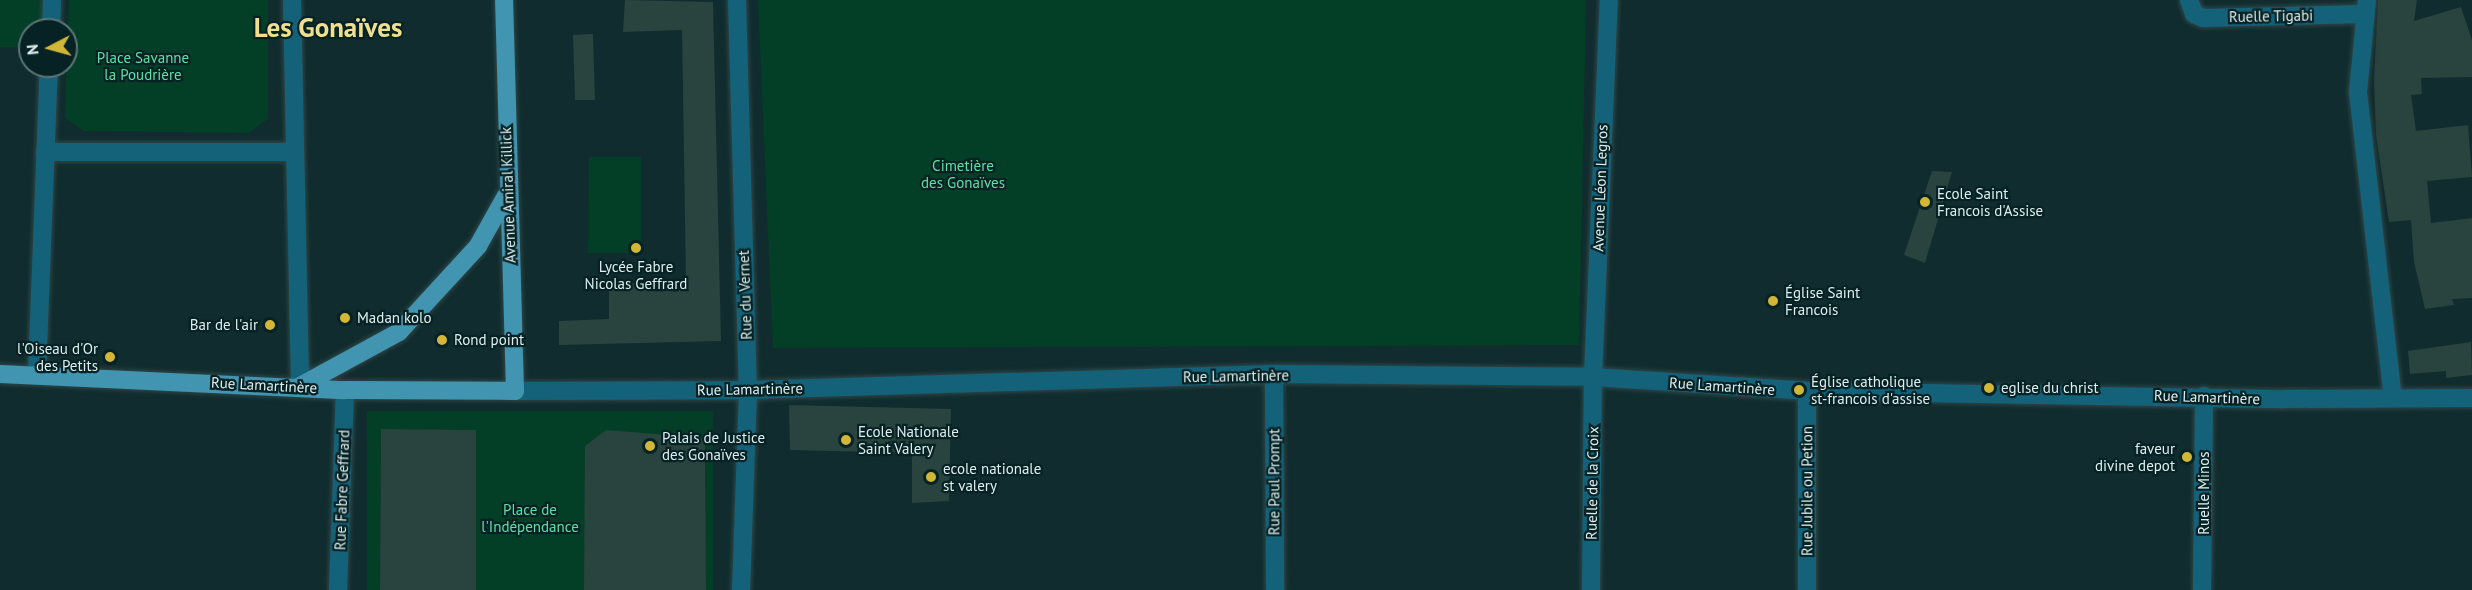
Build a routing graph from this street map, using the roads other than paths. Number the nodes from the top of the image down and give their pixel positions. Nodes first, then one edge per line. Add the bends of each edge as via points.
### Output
1 (52, 0) edge
2 (292, 0) edge
3 (504, 0) edge
4 (737, 0) edge
5 (1609, 0) edge
6 (2189, 0) edge
7 (2366, 7) edge
8 (51, 18) edge
9 (48, 78) edge
10 (45, 152) junction
11 (295, 152) junction
12 (507, 194) junction
13 (0, 374) edge
14 (37, 374) junction
15 (1274, 374) junction
16 (1593, 377) junction
17 (300, 386) junction
18 (345, 390) junction
19 (748, 390) junction
20 (515, 391) junction
21 (1807, 391) junction
22 (2204, 396) junction
23 (2393, 398) junction
24 (2472, 398) edge
25 (338, 590) edge
26 (741, 590) edge
27 (1275, 590) edge
28 (1591, 590) edge
29 (1807, 590) edge
30 (2202, 590) edge

1 - 8 street
2 - 11 street
3 - 12 main road, Avenue Amiral Killick
4 - 19 street, Rue du Vernet
5 - 16 street, Avenue Léon Legros
6 - 7 street, Ruelle Tigabi via 2194,15 2203,18
7 - 23 street via 2358,92
9 - 10 street
10 - 11 street
10 - 14 street
11 - 17 street
12 - 17 main road via 478,246 399,332
12 - 20 main road, Avenue Amiral Killick
13 - 14 main road, Rue Lamartinère
14 - 17 main road, Rue Lamartinère
15 - 16 street, Rue Lamartinère
15 - 19 street, Rue Lamartinère
15 - 27 street, Rue Paul Prompt
16 - 21 street, Rue Lamartinère
16 - 28 street, Ruelle de la Croix
17 - 18 main road, Rue Lamartinère
18 - 20 main road, Rue Lamartinère
18 - 25 street, Rue Fabre Geffrard
19 - 20 street, Rue Lamartinère
19 - 26 street, Rue du Vernet
21 - 22 street, Rue Lamartinère
21 - 29 street, Rue Jubile ou Petion
22 - 23 street, Rue Lamartinère
22 - 30 street, Ruelle Minos
23 - 24 street, Rue Lamartinère

